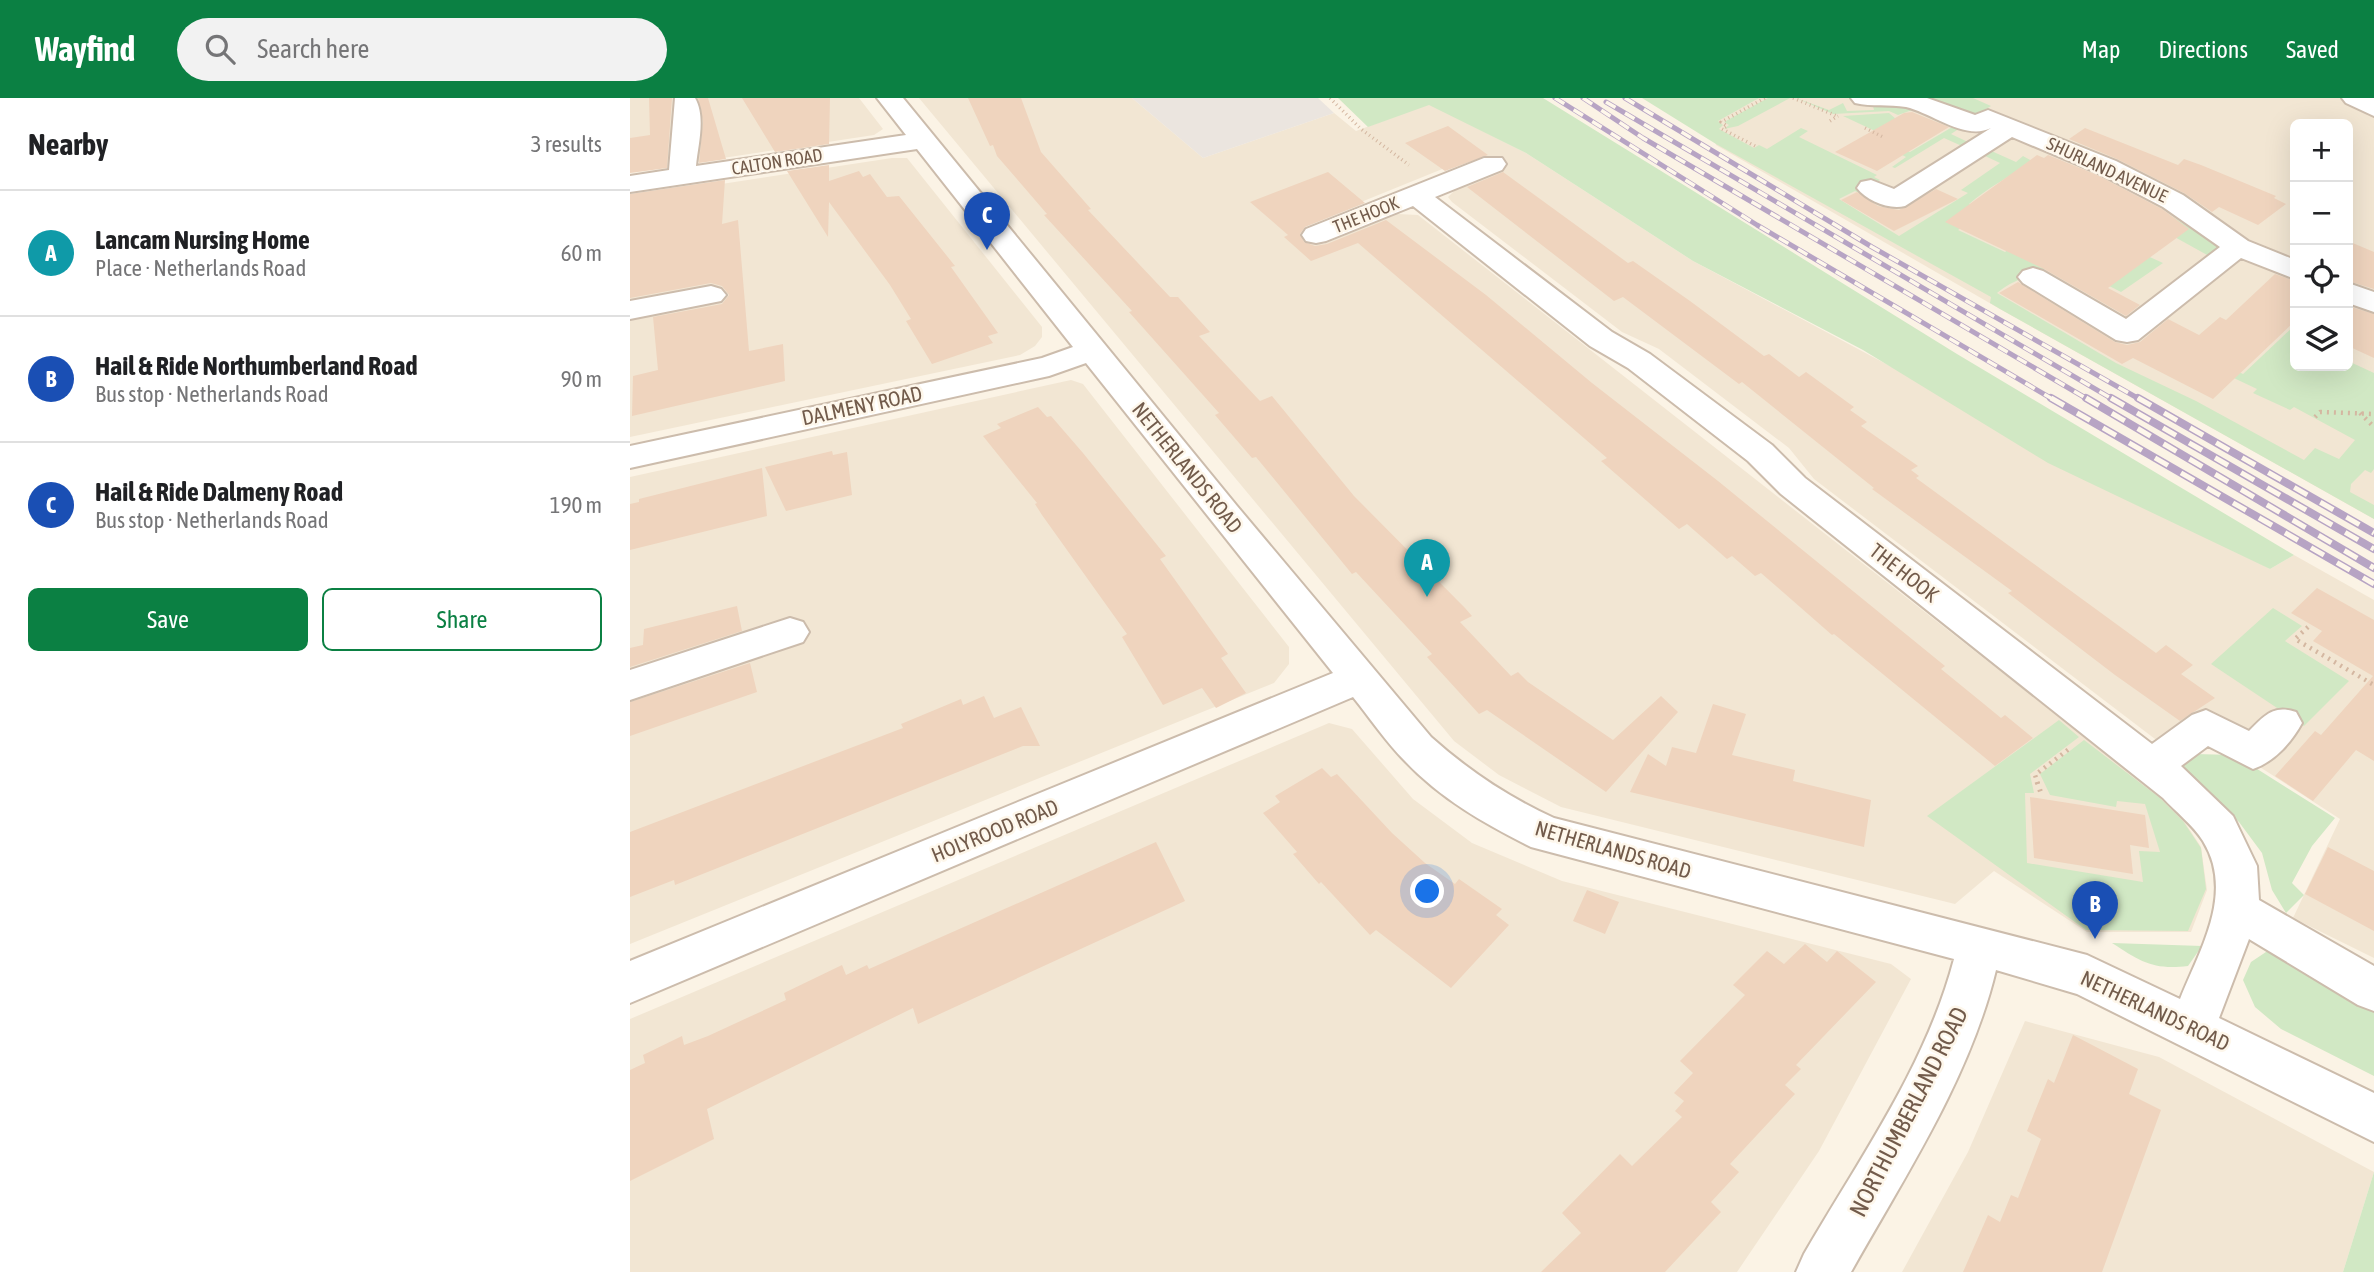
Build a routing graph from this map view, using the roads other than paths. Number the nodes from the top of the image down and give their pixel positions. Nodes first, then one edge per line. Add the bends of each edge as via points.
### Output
1 (890, 98) edge
2 (1864, 98) edge
3 (2355, 98) edge
4 (685, 102) dead end
5 (2374, 108) edge
6 (2007, 126) junction
7 (2078, 130) dead end
8 (923, 140) junction
9 (1493, 164) dead end
10 (682, 176) junction
11 (630, 184) edge
12 (1427, 190) junction
13 (1895, 200) dead end
14 (1315, 235) dead end
15 (2238, 247) junction
16 (2290, 268) edge
17 (2033, 278) dead end
18 (2353, 294) edge
19 (711, 295) dead end
20 (2374, 303) edge
21 (630, 310) edge
22 (1094, 350) junction
23 (630, 457) edge
24 (790, 632) dead end
25 (1360, 678) junction
26 (630, 685) edge
27 (2282, 723) dead end
28 (2151, 766) junction
29 (2238, 910) junction
30 (1980, 946) junction
31 (630, 982) edge
32 (2374, 990) edge
33 (2192, 1027) junction
34 (2374, 1118) edge
35 (1822, 1272) edge

1 - 8 street, NETHERLANDS ROAD
2 - 6 street via 1909,100 1978,125
3 - 5 street
4 - 10 street via 688,115
6 - 7 street via 2057,122
6 - 13 street
6 - 15 street, SHURLAND AVENUE via 2107,167 2173,201
8 - 10 street, CALTON ROAD
8 - 22 street, NETHERLANDS ROAD
9 - 12 street, THE HOOK
10 - 11 street, CALTON ROAD
12 - 14 street, THE HOOK
12 - 28 street, THE HOOK via 1601,339 1639,361 1760,453 1793,486
15 - 16 street, SHURLAND AVENUE
15 - 17 street via 2127,333
18 - 20 street
19 - 21 street
22 - 23 street, DALMENY ROAD via 1049,366
22 - 25 street, NETHERLANDS ROAD
24 - 26 street
25 - 30 street, NETHERLANDS ROAD via 1417,748 1452,782 1491,808 1546,834
25 - 31 street, HOLYROOD ROAD
27 - 28 street via 2253,753 2206,726
28 - 29 street, THE HOOK via 2218,828 2236,866
29 - 32 street
29 - 33 street, THE HOOK
30 - 33 street, NETHERLANDS ROAD via 2087,976
30 - 35 street, NORTHUMBERLAND ROAD via 1965,1005 1920,1102
33 - 34 street, NETHERLANDS ROAD

